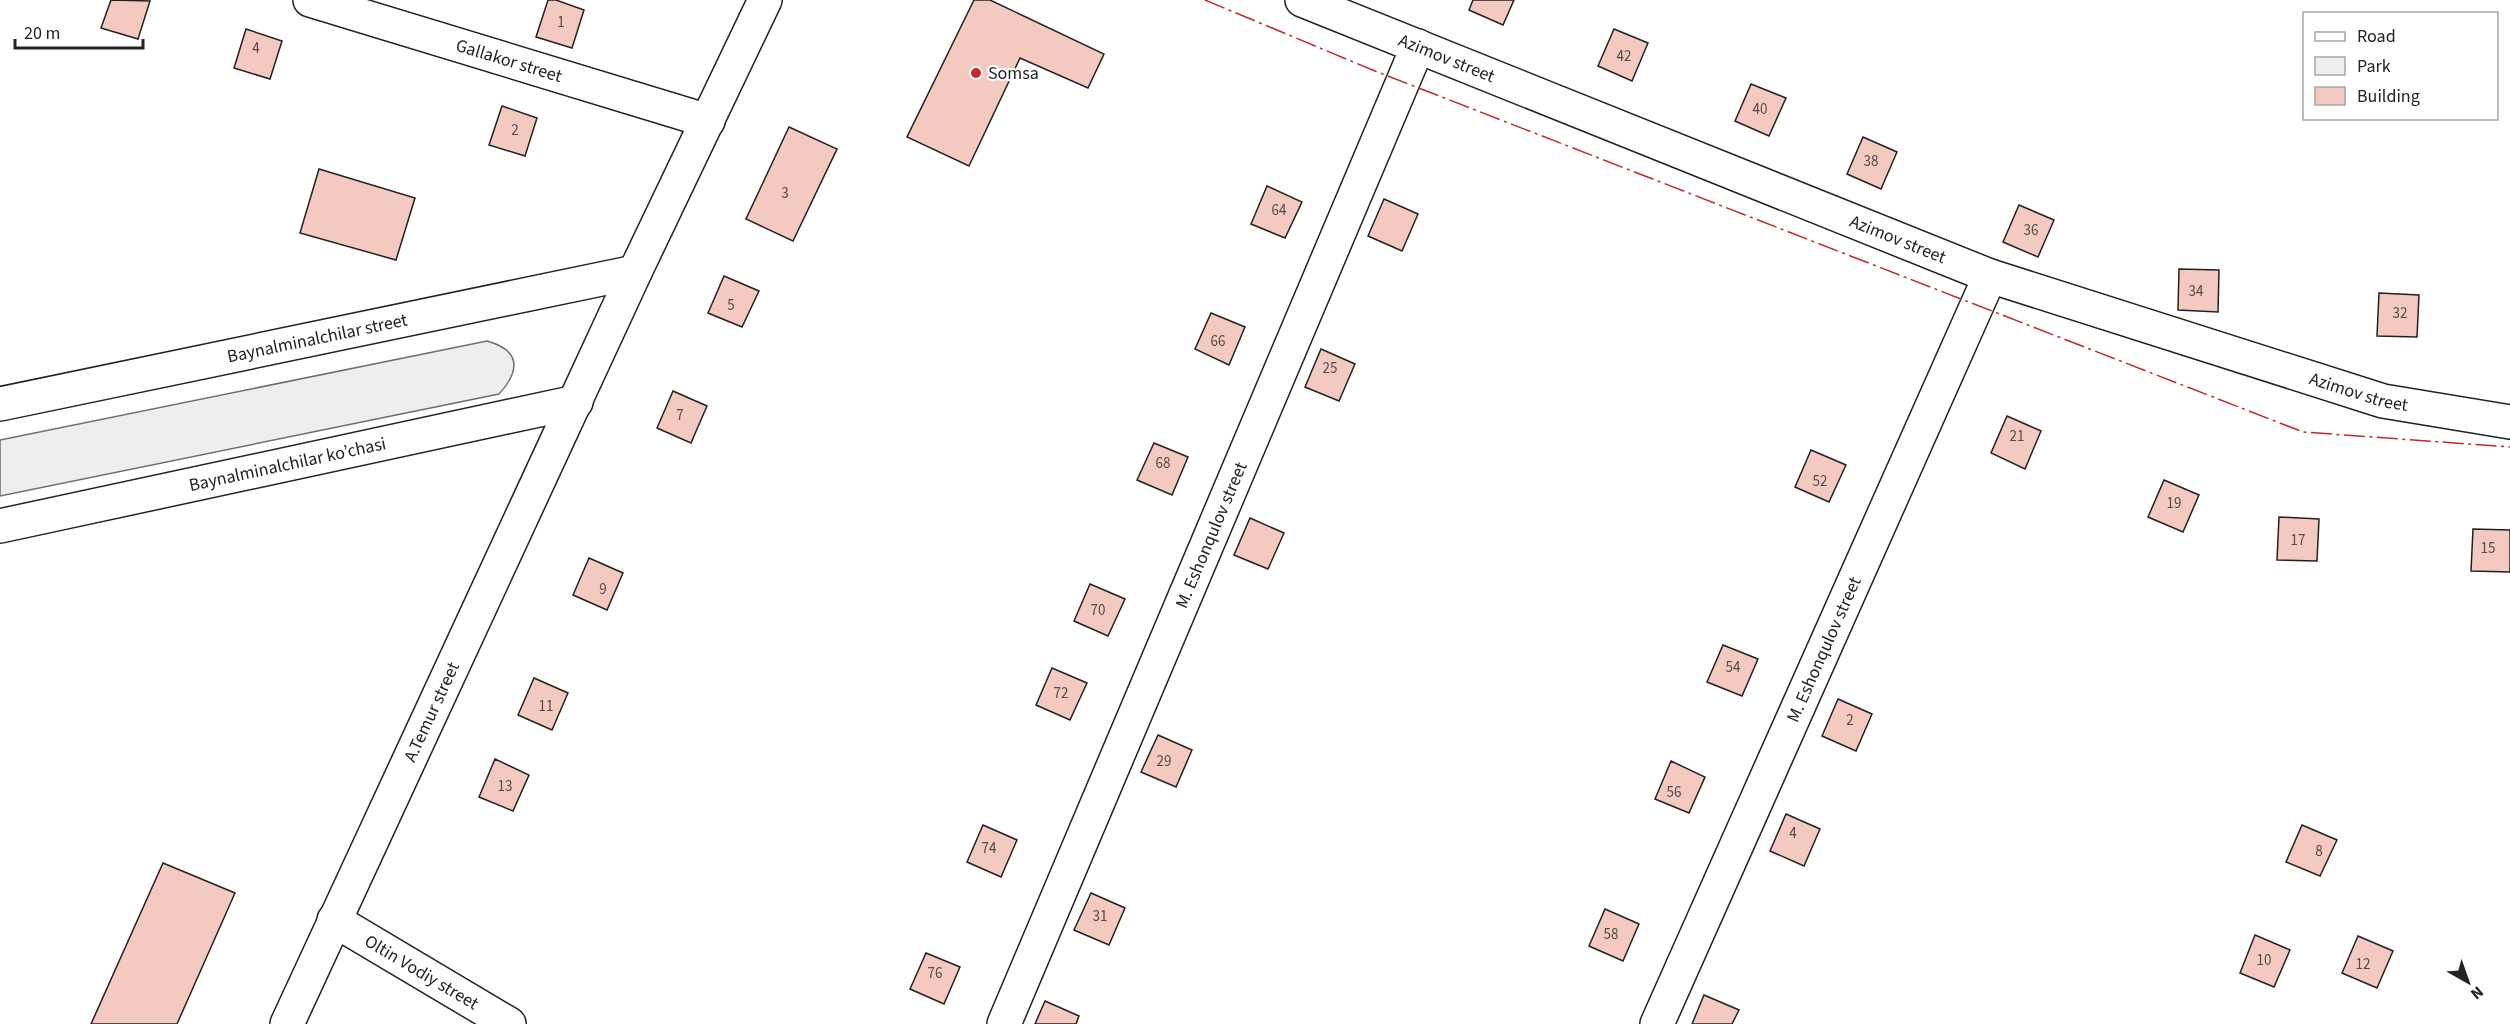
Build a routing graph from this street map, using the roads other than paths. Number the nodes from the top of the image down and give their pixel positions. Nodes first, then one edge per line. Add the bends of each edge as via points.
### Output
1 (310, 0) edge
2 (765, 0) edge
3 (1302, 0) edge
4 (1418, 46) junction
5 (708, 121) junction
6 (635, 272) junction
7 (1990, 276) junction
8 (576, 402) junction
9 (0, 404) edge
10 (2510, 422) edge
11 (0, 526) edge
12 (334, 920) junction
13 (287, 1024) edge
14 (509, 1024) edge
15 (1004, 1024) edge
16 (1657, 1024) edge

1 - 5 street, Gallakor street
2 - 5 street, A.Temur street
3 - 4 street, Azimov street
4 - 7 street, Azimov street
4 - 15 street, M. Eshonqulov street
5 - 6 street, A.Temur street
6 - 8 street, A.Temur street
6 - 9 street, Baynalminalchilar street
7 - 10 street, Azimov street via 2383,401
7 - 16 street, M. Eshonqulov street
8 - 11 street, Baynalminalchilar ko’chasi
8 - 12 street, A.Temur street
12 - 13 street, A.Temur street
12 - 14 street, Oltin Vodiy street

